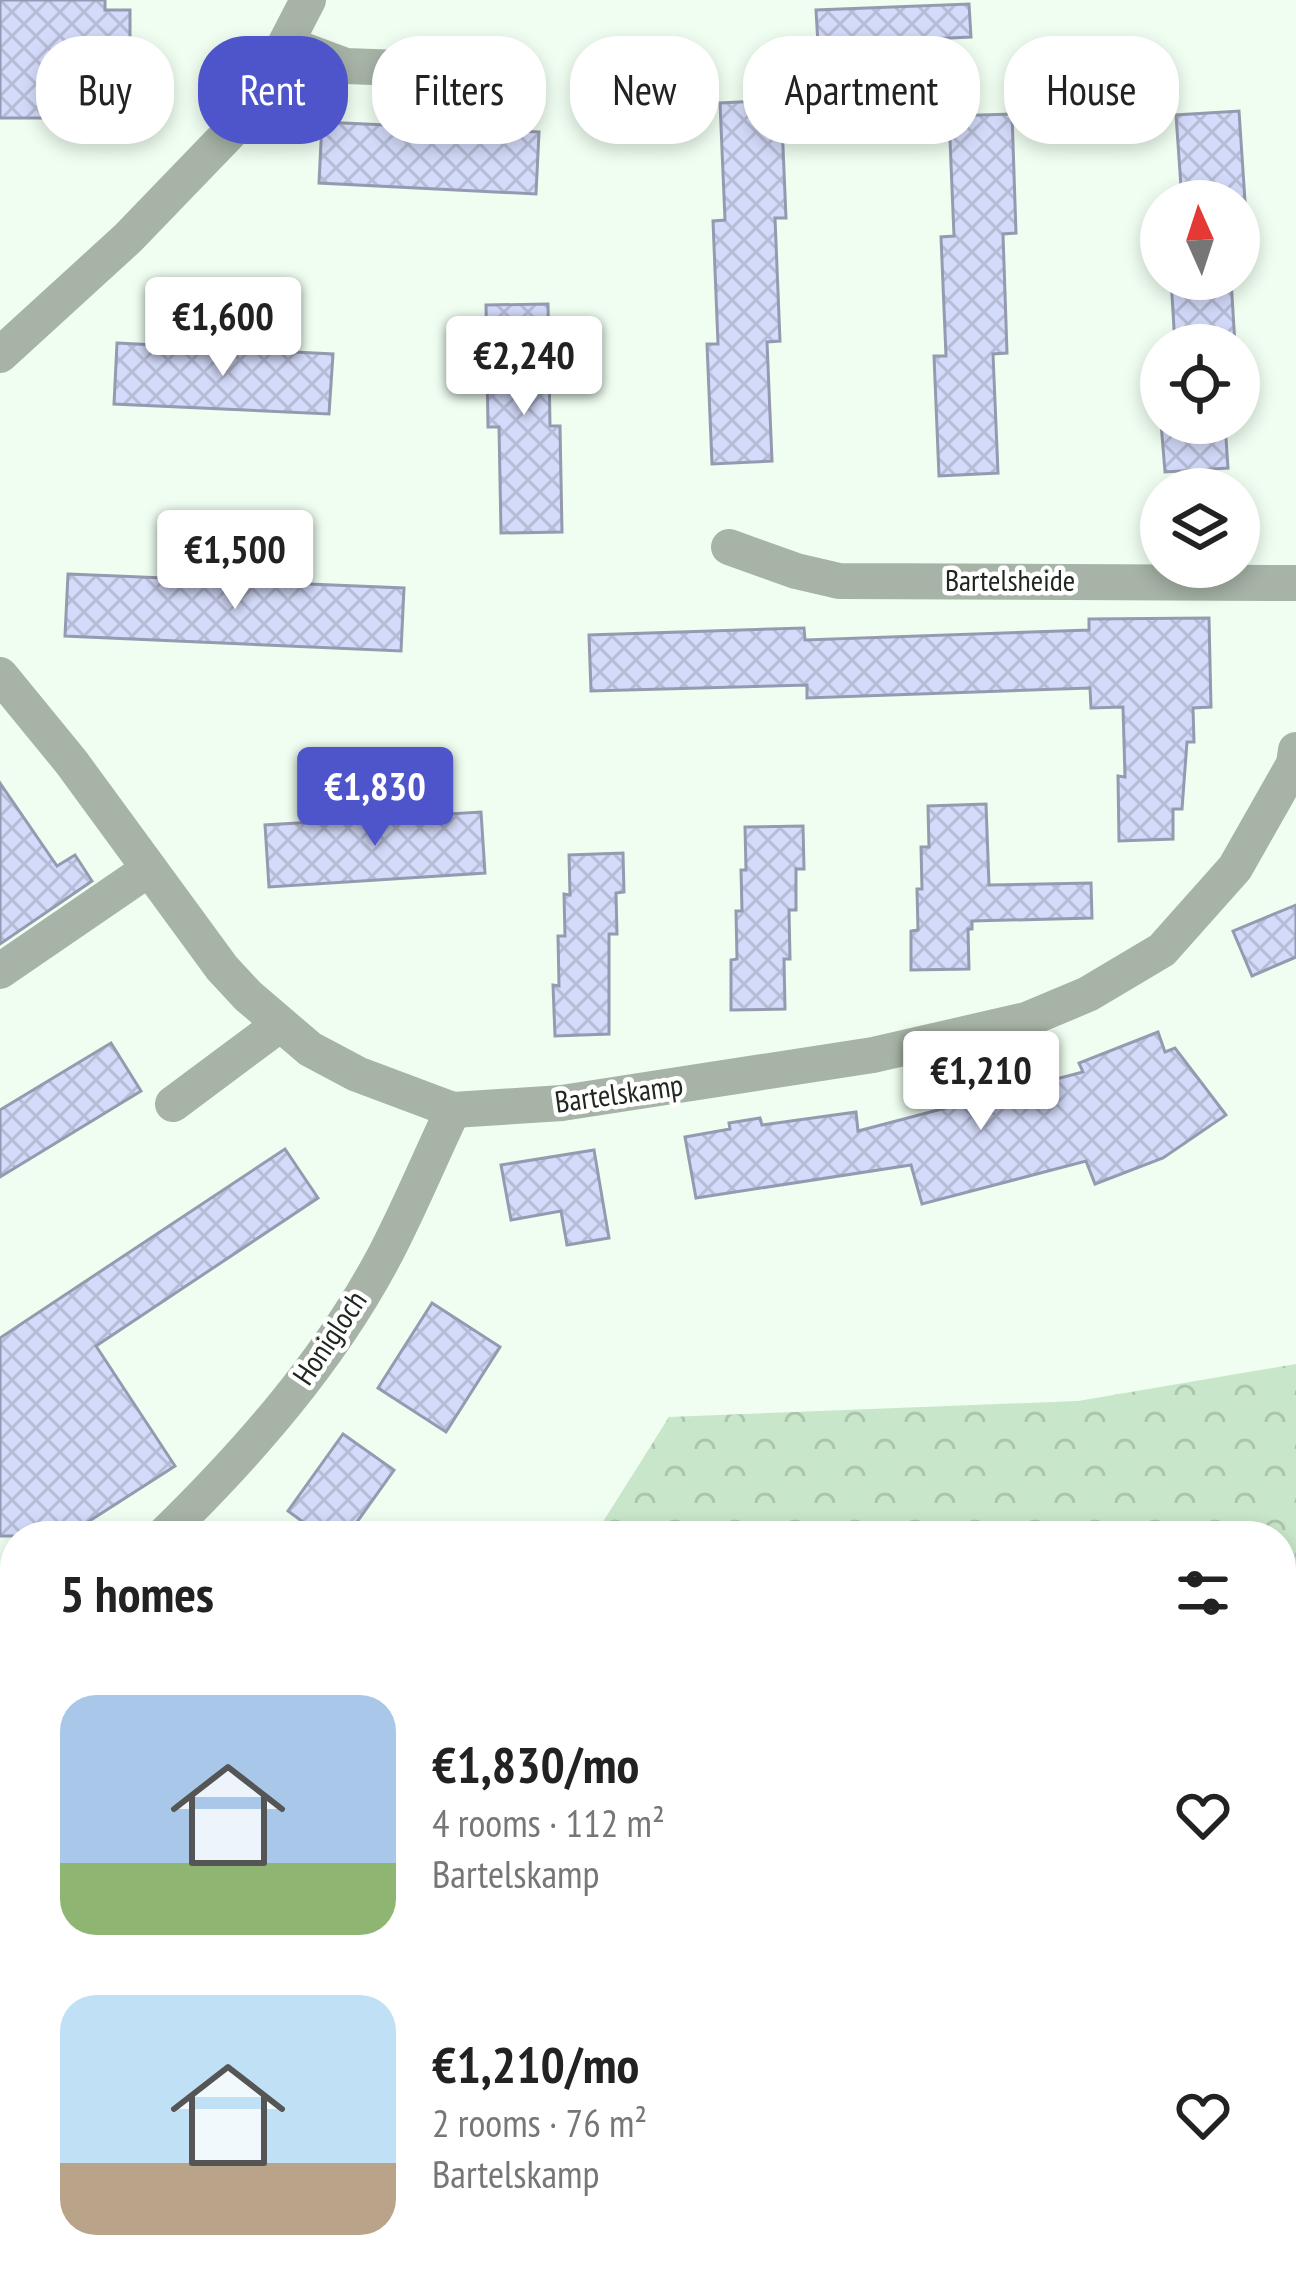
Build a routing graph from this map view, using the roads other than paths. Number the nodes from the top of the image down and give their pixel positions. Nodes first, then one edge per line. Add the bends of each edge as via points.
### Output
1 (308, 0) edge
2 (291, 36) edge
3 (219, 144) edge
4 (0, 356) edge
5 (729, 547) dead end
6 (1296, 584) edge
7 (0, 675) edge
8 (1296, 750) edge
9 (149, 869) junction
10 (0, 970) edge
11 (279, 1024) junction
12 (173, 1104) dead end
13 (453, 1111) junction
14 (178, 1521) edge

1 - 2 street
3 - 4 street
5 - 6 street, Bartelsheide via 839,581
7 - 9 street, Bartelskamp
8 - 13 street, Bartelskamp via 1235,868 1162,950 1088,994 1026,1020 873,1055 562,1103
9 - 10 street
9 - 11 street, Bartelskamp via 222,968
11 - 12 street
11 - 13 street, Bartelskamp via 357,1074
13 - 14 street, Honigloch via 385,1256 314,1365

